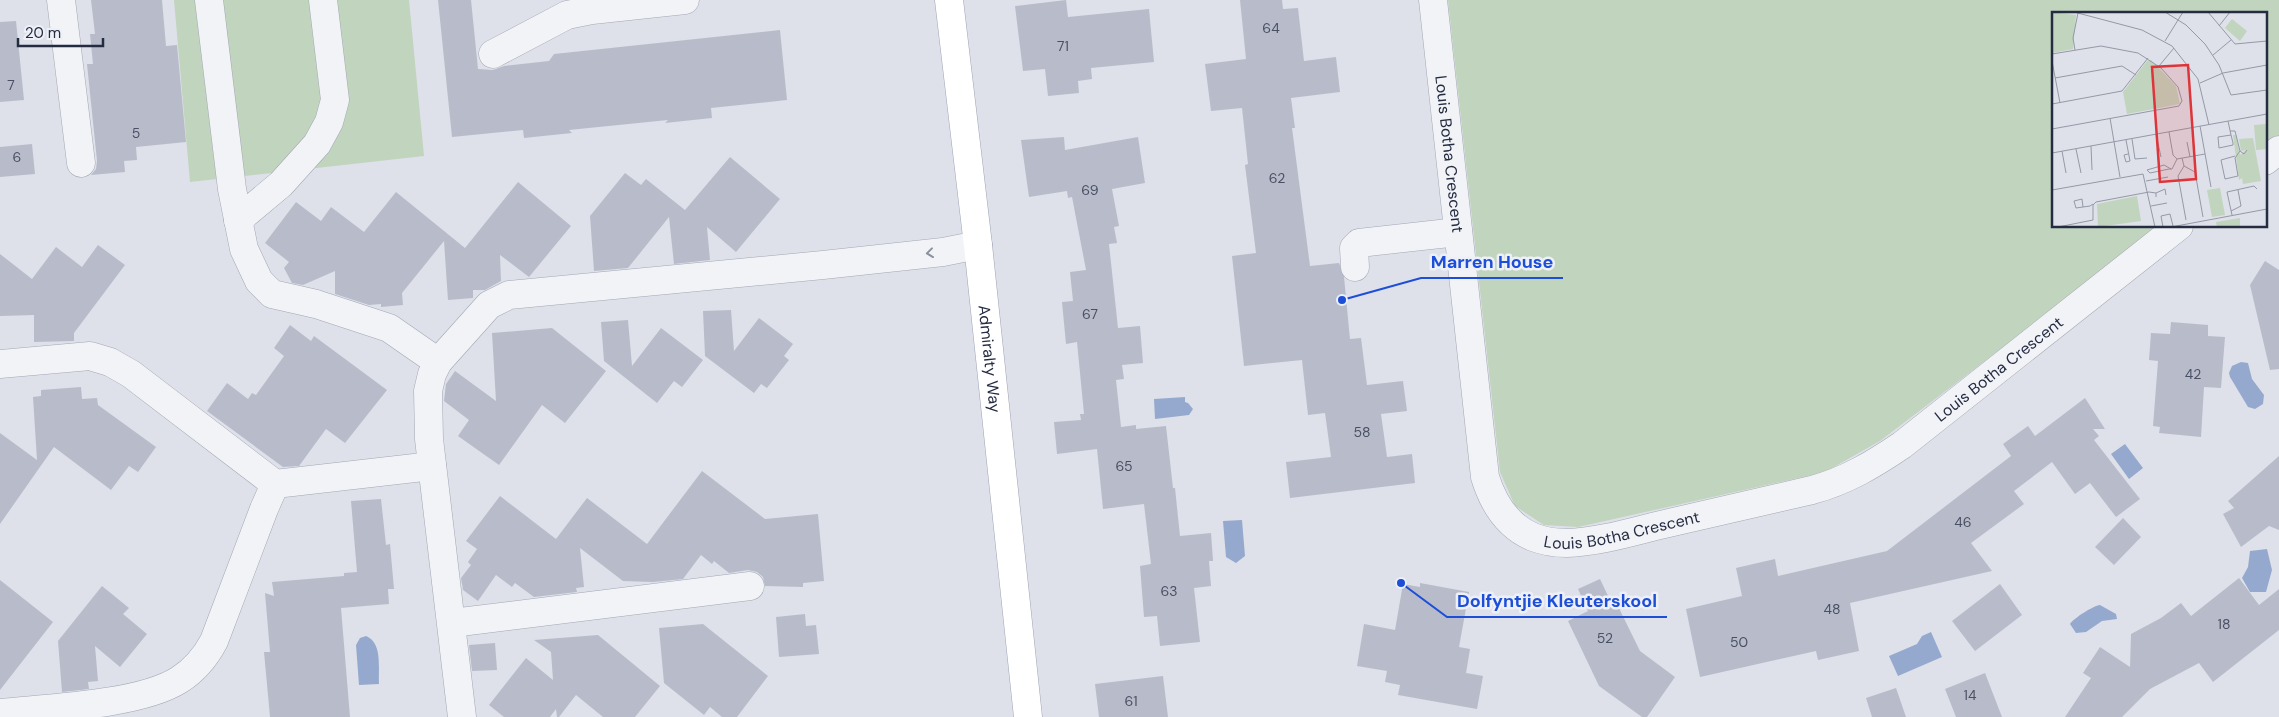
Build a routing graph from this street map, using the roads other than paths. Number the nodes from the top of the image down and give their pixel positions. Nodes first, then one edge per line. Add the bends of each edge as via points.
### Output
1 (61, 0) edge
2 (209, 0) edge
3 (323, 0) edge
4 (685, 0) edge
5 (949, 0) edge
6 (1433, 0) edge
7 (590, 5) edge
8 (493, 54) dead end
9 (2279, 150) edge
10 (2266, 161) edge
11 (81, 163) dead end
12 (238, 220) junction
13 (2176, 228) edge
14 (1458, 232) junction
15 (978, 245) junction
16 (1355, 267) dead end
17 (438, 362) junction
18 (0, 364) edge
19 (432, 466) junction
20 (275, 484) junction
21 (750, 586) dead end
22 (452, 623) junction
23 (0, 713) edge
24 (462, 717) edge
25 (1028, 717) edge

1 - 11 street
2 - 12 street
3 - 12 street via 335,100 329,122 317,144 281,184
4 - 7 street
5 - 15 main road, Admiralty Way
6 - 14 street, Louis Botha Crescent
7 - 8 street
9 - 10 street
12 - 17 street via 244,249 259,281 272,294 316,304 389,328
13 - 14 street, Louis Botha Crescent via 1902,445 1857,474 1812,490 1619,535 1567,543 1532,536 1499,511 1489,492
14 - 16 street via 1359,243 1354,248
15 -> 17 street via 823,266 509,295 489,305
15 - 25 main road, Admiralty Way
17 - 19 street via 432,374 427,402
18 - 20 street via 90,356 110,362 131,374
19 - 20 street
19 - 22 street
20 - 23 street via 214,641 204,658 188,674 148,693
21 - 22 street
22 - 24 street

